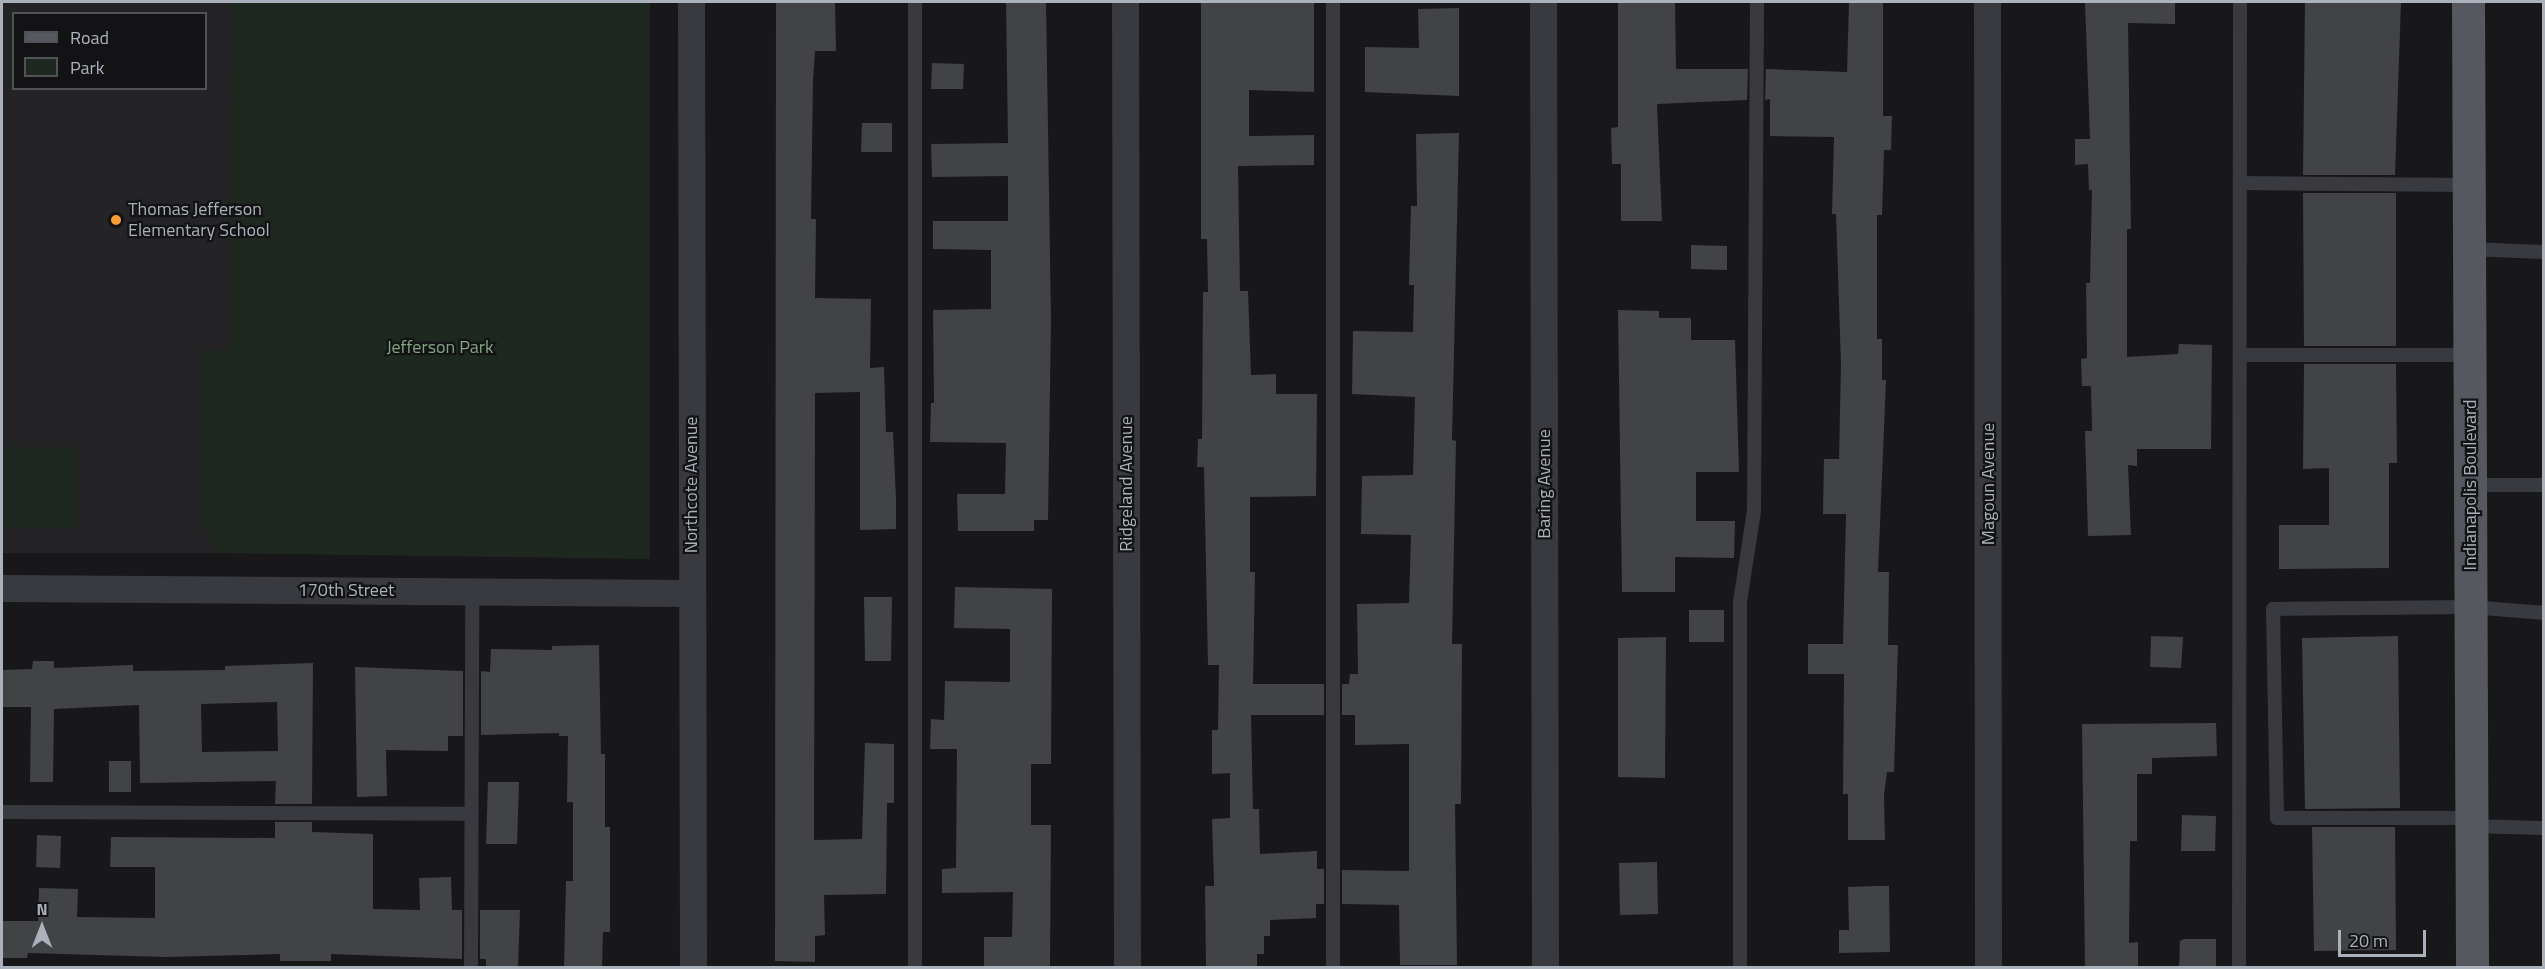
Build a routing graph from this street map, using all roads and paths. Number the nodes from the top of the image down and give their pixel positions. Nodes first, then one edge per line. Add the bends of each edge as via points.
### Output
1 (692, 2) edge
2 (915, 2) edge
3 (1125, 2) edge
4 (1333, 2) edge
5 (1543, 2) edge
6 (1757, 2) edge
7 (1987, 2) edge
8 (2240, 2) edge
9 (2468, 2) edge
10 (2240, 183) junction
11 (2469, 185) junction
12 (2469, 249) junction
13 (2544, 252) edge
14 (2240, 355) junction
15 (2469, 355) junction
16 (2470, 485) junction
17 (2544, 485) edge
18 (2, 588) edge
19 (472, 591) junction
20 (692, 593) junction
21 (2470, 607) junction
22 (2544, 613) edge
23 (2, 812) edge
24 (471, 814) junction
25 (2471, 822) junction
26 (2544, 828) edge
27 (471, 968) edge
28 (693, 968) edge
29 (915, 968) edge
30 (1127, 968) edge
31 (1333, 968) edge
32 (1545, 968) edge
33 (1740, 968) edge
34 (1988, 968) edge
35 (2239, 968) edge
36 (2472, 968) edge

1 - 20 street, Northcote Avenue
2 - 29 lane
3 - 30 street, Ridgeland Avenue
4 - 31 lane
5 - 32 street, Baring Avenue
6 - 33 lane via 1754,510 1740,602
7 - 34 street, Magoun Avenue
8 - 10 lane
9 - 11 main road, Indianapolis Boulevard
10 - 11 lane
10 - 14 lane
11 - 12 main road, Indianapolis Boulevard
12 - 13 lane
12 - 15 main road, Indianapolis Boulevard
14 - 15 lane
14 - 35 lane
15 - 16 main road, Indianapolis Boulevard
16 - 17 lane
16 - 21 main road, Indianapolis Boulevard
18 - 19 street, 170th Street
19 - 20 street, 170th Street
19 - 24 lane
20 - 28 street, Northcote Avenue
21 - 22 lane
21 - 25 main road, Indianapolis Boulevard
21 - 25 lane via 2273,609 2277,818
23 - 24 lane
24 - 27 lane
25 - 26 lane
25 - 36 main road, Indianapolis Boulevard

